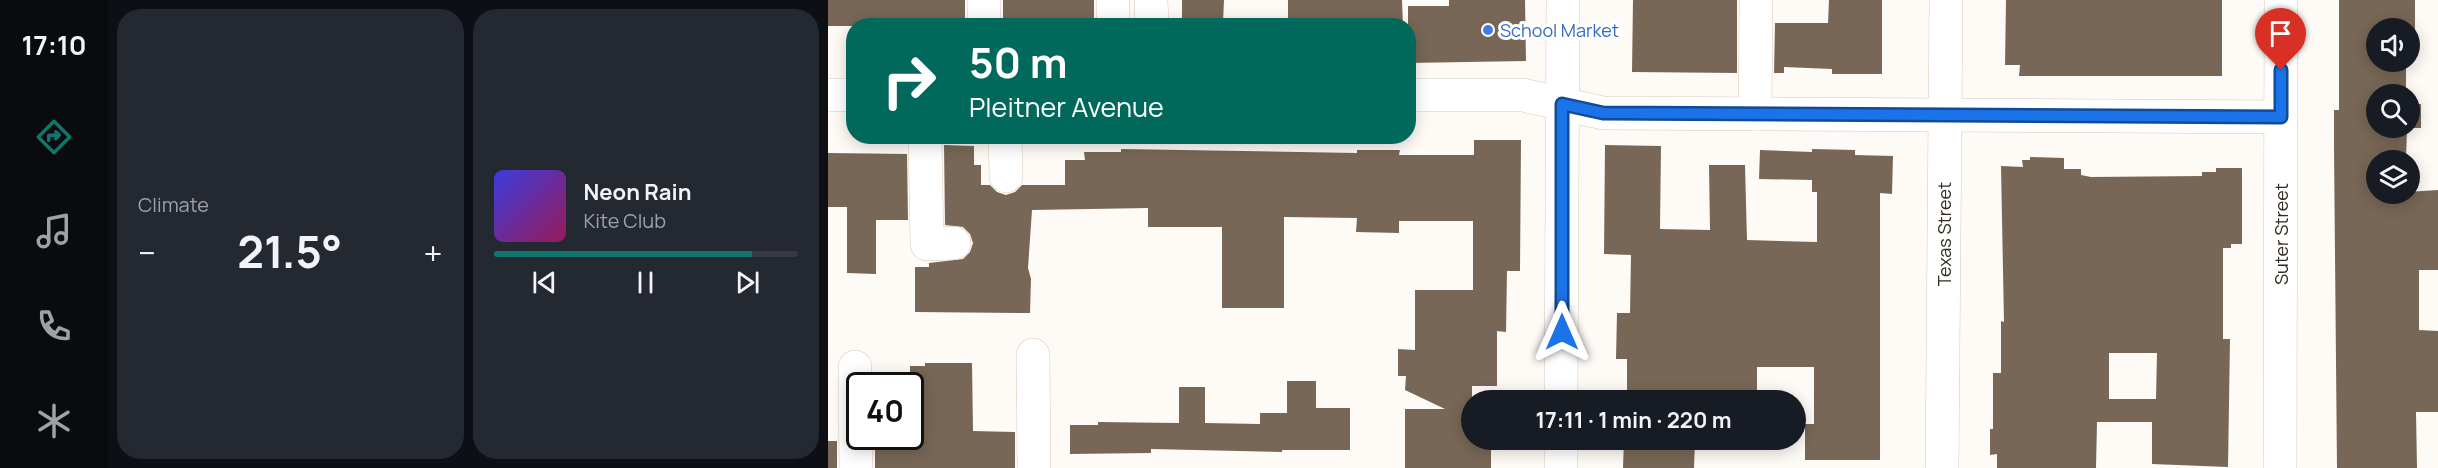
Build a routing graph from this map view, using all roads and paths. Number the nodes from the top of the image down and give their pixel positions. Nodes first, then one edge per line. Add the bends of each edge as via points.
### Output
1 (984, 0) edge
2 (1113, 0) edge
3 (1151, 0) edge
4 (1563, 0) edge
5 (1756, 0) edge
6 (1946, 0) edge
7 (2281, 0) edge
8 (984, 18) edge
9 (1113, 18) edge
10 (1152, 18) edge
11 (828, 95) edge
12 (846, 95) edge
13 (1416, 95) edge
14 (1562, 104) junction
15 (1755, 114) junction
16 (1945, 116) junction
17 (2281, 117) junction
18 (925, 144) edge
19 (1005, 144) edge
20 (1006, 176) dead end
21 (954, 243) dead end
22 (1033, 355) dead end
23 (855, 367) dead end
24 (1561, 390) edge
25 (1561, 450) edge
26 (856, 468) edge
27 (1034, 468) edge
28 (1561, 468) edge
29 (1942, 468) edge
30 (2280, 468) edge

1 - 8 street
2 - 9 street
3 - 10 street
4 - 14 street
5 - 15 street
6 - 16 street, Texas Street
7 - 17 street, Suter Street
11 - 12 street
13 - 14 street via 1523,95
14 - 15 street via 1603,113
14 - 24 street
15 - 16 street
16 - 17 street
16 - 29 street, Texas Street
17 - 30 street, Suter Street
18 - 21 street via 927,243
19 - 20 street
22 - 27 street
23 - 26 street
25 - 28 street

